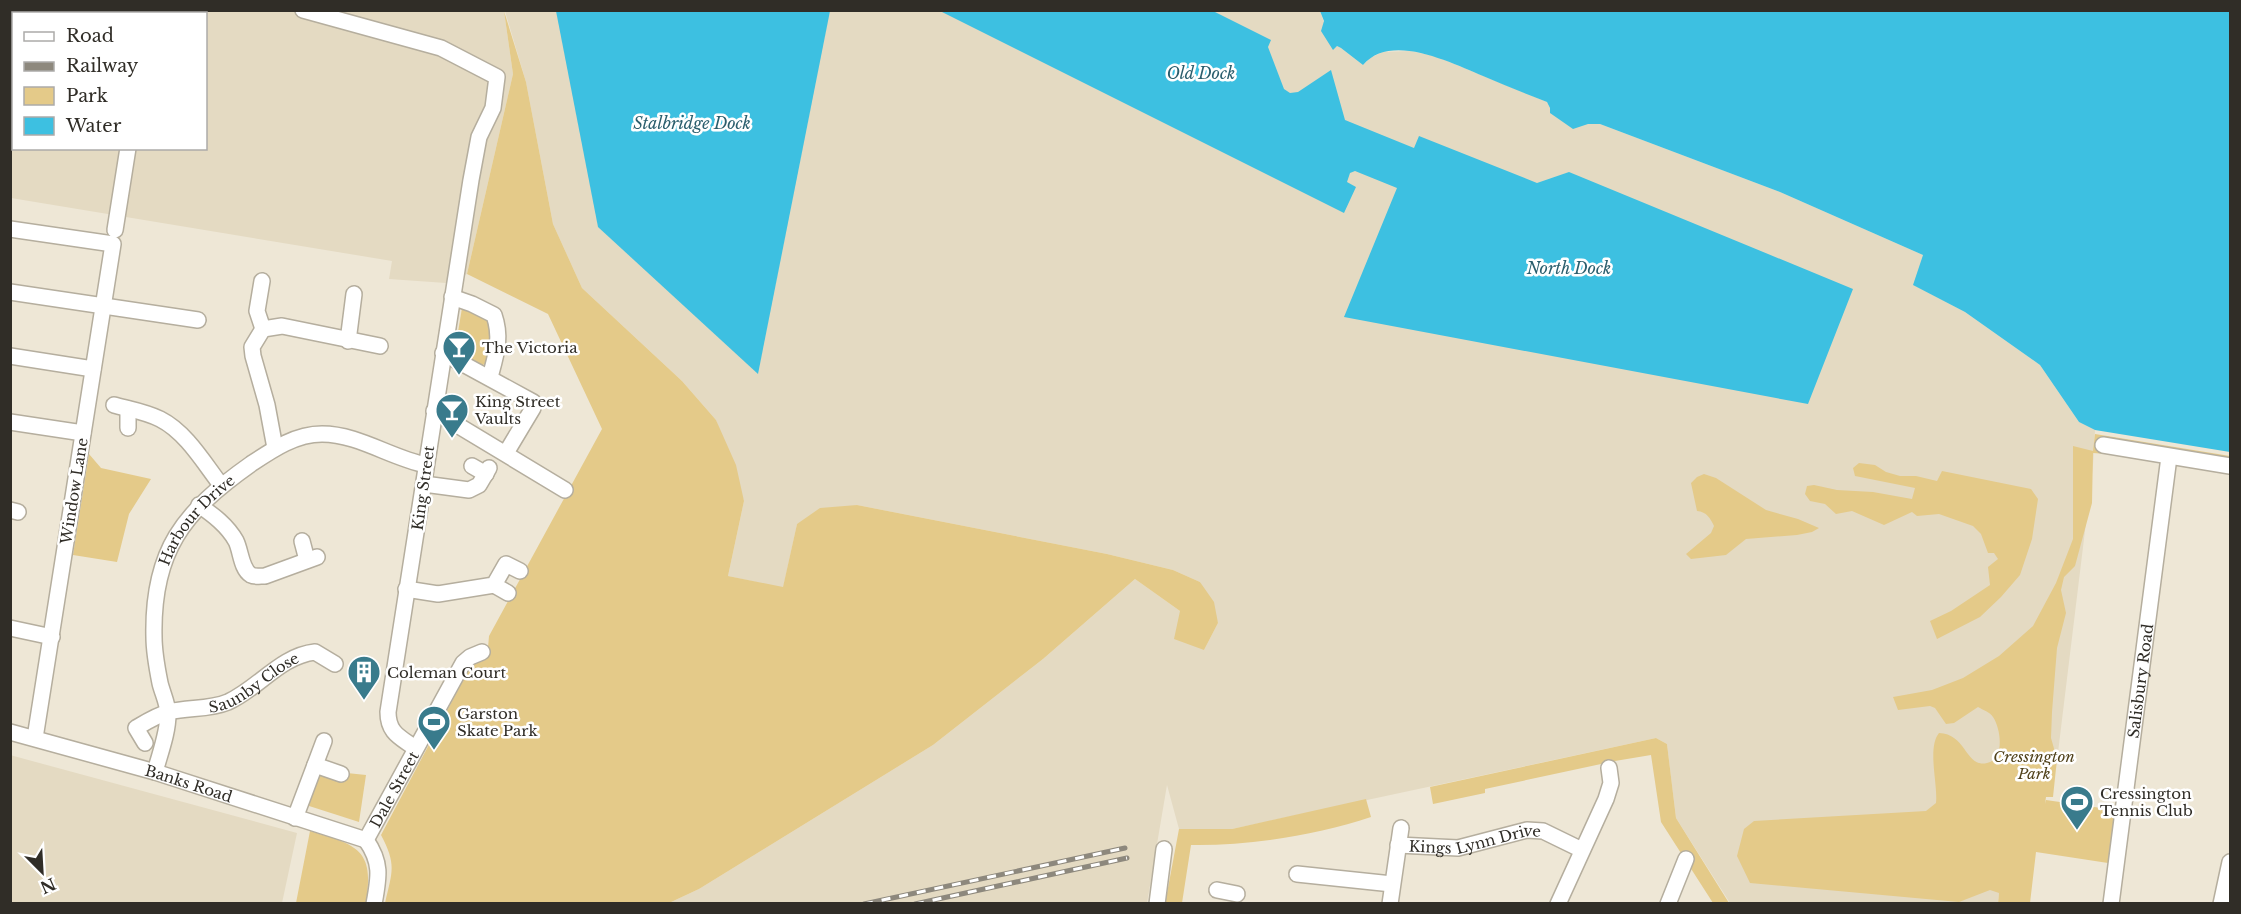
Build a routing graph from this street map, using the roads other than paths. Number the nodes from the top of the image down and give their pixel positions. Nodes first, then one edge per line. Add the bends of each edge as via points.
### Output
1 (303, 10) edge
2 (128, 150) edge
3 (10, 229) edge
4 (114, 237) junction
5 (262, 281) dead end
6 (10, 292) edge
7 (354, 294) dead end
8 (452, 297) junction
9 (102, 306) junction
10 (198, 320) dead end
11 (263, 329) junction
12 (348, 341) junction
13 (380, 346) dead end
14 (443, 353) junction
15 (10, 356) edge
16 (93, 369) junction
17 (490, 377) junction
18 (434, 411) junction
19 (10, 422) edge
20 (128, 428) dead end
21 (83, 433) junction
22 (2103, 445) dead end
23 (275, 448) junction
24 (506, 453) junction
25 (2169, 457) junction
26 (426, 465) junction
27 (472, 466) dead end
28 (2230, 466) edge
29 (562, 482) dead end
30 (424, 484) junction
31 (221, 485) junction
32 (199, 505) junction
33 (302, 541) dead end
34 (520, 571) dead end
35 (494, 585) junction
36 (406, 589) junction
37 (508, 593) dead end
38 (10, 628) edge
39 (52, 637) junction
40 (482, 652) dead end
41 (335, 664) dead end
42 (168, 712) junction
43 (10, 732) edge
44 (35, 738) junction
45 (324, 741) dead end
46 (145, 743) dead end
47 (415, 748) junction
48 (315, 765) junction
49 (1609, 768) dead end
50 (155, 772) junction
51 (341, 774) dead end
52 (295, 818) junction
53 (1401, 828) dead end
54 (366, 840) junction
55 (1398, 845) junction
56 (1164, 849) dead end
57 (1582, 850) junction
58 (1686, 859) dead end
59 (2230, 862) edge
60 (1297, 874) dead end
61 (1392, 884) junction
62 (374, 903) edge
63 (1157, 903) edge
64 (1390, 903) edge
65 (1558, 903) edge
66 (1668, 903) edge
67 (2111, 903) edge
68 (2221, 903) edge

1 - 8 street, King Street via 441,48 497,77 493,108 479,137
2 - 4 street, Window Lane
3 - 4 street
4 - 9 street, Window Lane
5 - 11 street via 257,311
6 - 9 street
7 - 12 street
8 - 14 street, King Street
8 - 17 street via 494,315 500,342
9 - 10 street
9 - 16 street, Window Lane
11 - 12 street via 282,326
11 - 23 street via 252,347
12 - 13 street
14 - 17 street
14 - 18 street, King Street
15 - 16 street
16 - 21 street, Window Lane
17 - 24 street via 533,402
18 - 24 street
18 - 26 street, King Street
19 - 21 street
20 - 31 street via 121,407 159,418 190,446
21 - 39 street, Window Lane
22 - 25 street
23 - 26 street, Harbour Drive via 301,437 333,435
23 - 31 street, Harbour Drive
24 - 29 street
25 - 28 street
25 - 67 street, Salisbury Road
26 - 30 street, King Street
27 - 30 street via 487,471 479,485 469,490
30 - 36 street, King Street
31 - 32 street, Harbour Drive
32 - 33 street via 222,522 237,542 251,575 265,576 312,559
32 - 42 street, Harbour Drive via 173,540 155,604 156,661
34 - 35 street via 506,564
35 - 36 street via 438,594
35 - 37 street
36 - 47 street, King Street via 388,722 394,733
38 - 39 street
39 - 44 street, Window Lane
40 - 47 street, Dale Street via 463,663
41 - 42 street, Saunby Close via 315,652 292,657 231,701
42 - 46 street via 131,729
42 - 50 street, Harbour Drive
43 - 44 street, Banks Road
44 - 50 street, Banks Road
45 - 48 street
47 - 54 street, Dale Street
48 - 51 street
48 - 52 street
49 - 57 street via 1611,783 1606,799
50 - 52 street, Banks Road
52 - 54 street, Banks Road
53 - 55 street, Kings Lynn Drive
54 - 62 street via 379,868
55 - 57 street, Kings Lynn Drive via 1458,848 1527,830 1543,831
55 - 61 street, Kings Lynn Drive
56 - 63 street
57 - 65 street
58 - 66 street
59 - 68 street
60 - 61 street
61 - 64 street, Kings Lynn Drive

